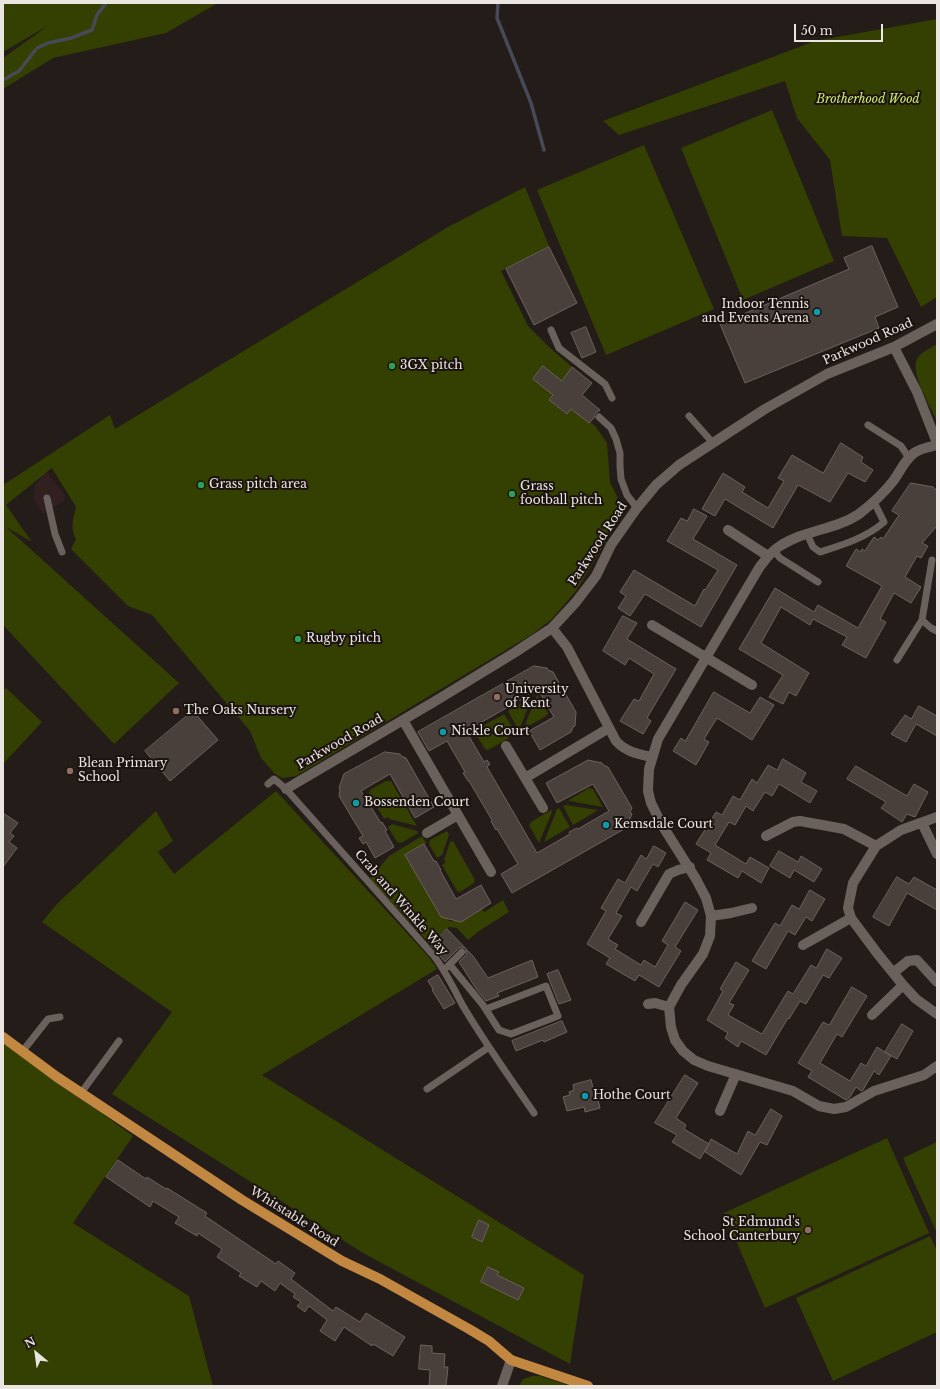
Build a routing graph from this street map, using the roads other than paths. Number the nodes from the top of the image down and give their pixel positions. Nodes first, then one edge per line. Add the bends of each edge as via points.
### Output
1 (937, 324) edge
2 (551, 330) dead end
3 (894, 347) junction
4 (612, 398) dead end
5 (689, 416) dead end
6 (599, 417) dead end
7 (868, 425) dead end
8 (713, 443) junction
9 (937, 444) edge
10 (909, 458) junction
11 (47, 498) dead end
12 (874, 502) junction
13 (637, 508) junction
14 (728, 530) dead end
15 (807, 534) junction
16 (62, 552) dead end
17 (771, 553) junction
18 (932, 560) dead end
19 (818, 582) dead end
20 (922, 620) junction
21 (652, 625) dead end
22 (552, 628) junction
23 (937, 631) edge
24 (707, 658) junction
25 (897, 660) dead end
26 (752, 685) dead end
27 (403, 720) junction
28 (609, 728) junction
29 (506, 746) dead end
30 (652, 757) junction
31 (525, 778) junction
32 (268, 784) dead end
33 (286, 789) junction
34 (543, 808) dead end
35 (458, 815) junction
36 (937, 817) edge
37 (922, 823) junction
38 (427, 833) dead end
39 (766, 836) dead end
40 (876, 846) junction
41 (937, 854) edge
42 (690, 867) junction
43 (491, 872) dead end
44 (752, 908) dead end
45 (711, 916) junction
46 (851, 918) junction
47 (641, 922) dead end
48 (804, 945) dead end
49 (462, 952) dead end
50 (447, 967) junction
51 (893, 973) junction
52 (937, 982) edge
53 (903, 984) junction
54 (648, 1004) dead end
55 (669, 1007) junction
56 (486, 1009) junction
57 (937, 1014) edge
58 (872, 1015) dead end
59 (60, 1018) dead end
60 (3, 1037) edge
61 (119, 1041) dead end
62 (489, 1047) junction
63 (22, 1052) junction
64 (937, 1066) edge
65 (736, 1074) junction
66 (427, 1089) dead end
67 (80, 1092) junction
68 (720, 1111) dead end
69 (534, 1113) dead end
70 (511, 1360) junction
71 (502, 1386) edge
72 (588, 1386) edge

1 - 3 street, Parkwood Road
2 - 4 lane via 559,348 605,384
3 - 8 street, Parkwood Road via 827,374 765,409
3 - 9 street
5 - 8 lane
6 - 13 lane via 611,428 616,439 622,479 627,495
7 - 10 lane via 901,446
8 - 13 street, Parkwood Road via 678,465 656,485
9 - 10 street via 915,452
10 - 12 street
11 - 16 lane
12 - 15 street via 842,523
12 - 15 lane via 884,522 875,530 820,552 812,548
13 - 22 street, Parkwood Road via 611,545 596,576
14 - 17 street
15 - 17 street via 779,546
17 - 19 lane
17 - 24 street via 759,568
18 - 20 lane
20 - 23 lane
20 - 25 lane
21 - 24 street
22 - 27 street, Parkwood Road
22 - 28 street via 567,647
24 - 26 street
24 - 30 street via 658,738
27 - 33 street, Parkwood Road
27 - 35 street
28 - 30 street via 621,746
28 - 31 street
29 - 31 street
30 - 42 street via 648,791 652,803 662,825
31 - 34 street
32 - 33 lane, Crab and Winkle Way via 274,779
33 - 50 lane, Crab and Winkle Way via 434,956
35 - 38 street
35 - 43 street
36 - 37 street
37 - 40 street via 901,830
37 - 41 street
39 - 40 street via 791,819 844,829
40 - 46 street via 853,882 848,908
42 - 45 street via 706,898
42 - 47 street via 669,874
44 - 45 street
45 - 55 street via 710,936 703,954
46 - 48 street
46 - 51 street
49 - 50 lane
50 - 56 lane
50 - 62 lane, Crab and Winkle Way via 464,1006
51 - 52 street via 908,961 917,960
51 - 53 street
53 - 57 street via 916,999
53 - 58 street
54 - 55 street
55 - 65 street via 675,1040 683,1051 694,1060
56 - 56 lane via 546,986 558,1016 511,1034 499,1030
59 - 63 lane via 48,1019
60 - 63 main road, Whitstable Road
61 - 67 lane
62 - 66 lane
62 - 69 lane, Crab and Winkle Way via 501,1060
63 - 67 main road, Whitstable Road
64 - 65 street via 924,1075 874,1091 846,1107 834,1109 819,1106 793,1091
65 - 68 street
67 - 70 main road, Whitstable Road via 269,1217 342,1261 469,1328
70 - 71 street
70 - 72 main road, Whitstable Road

